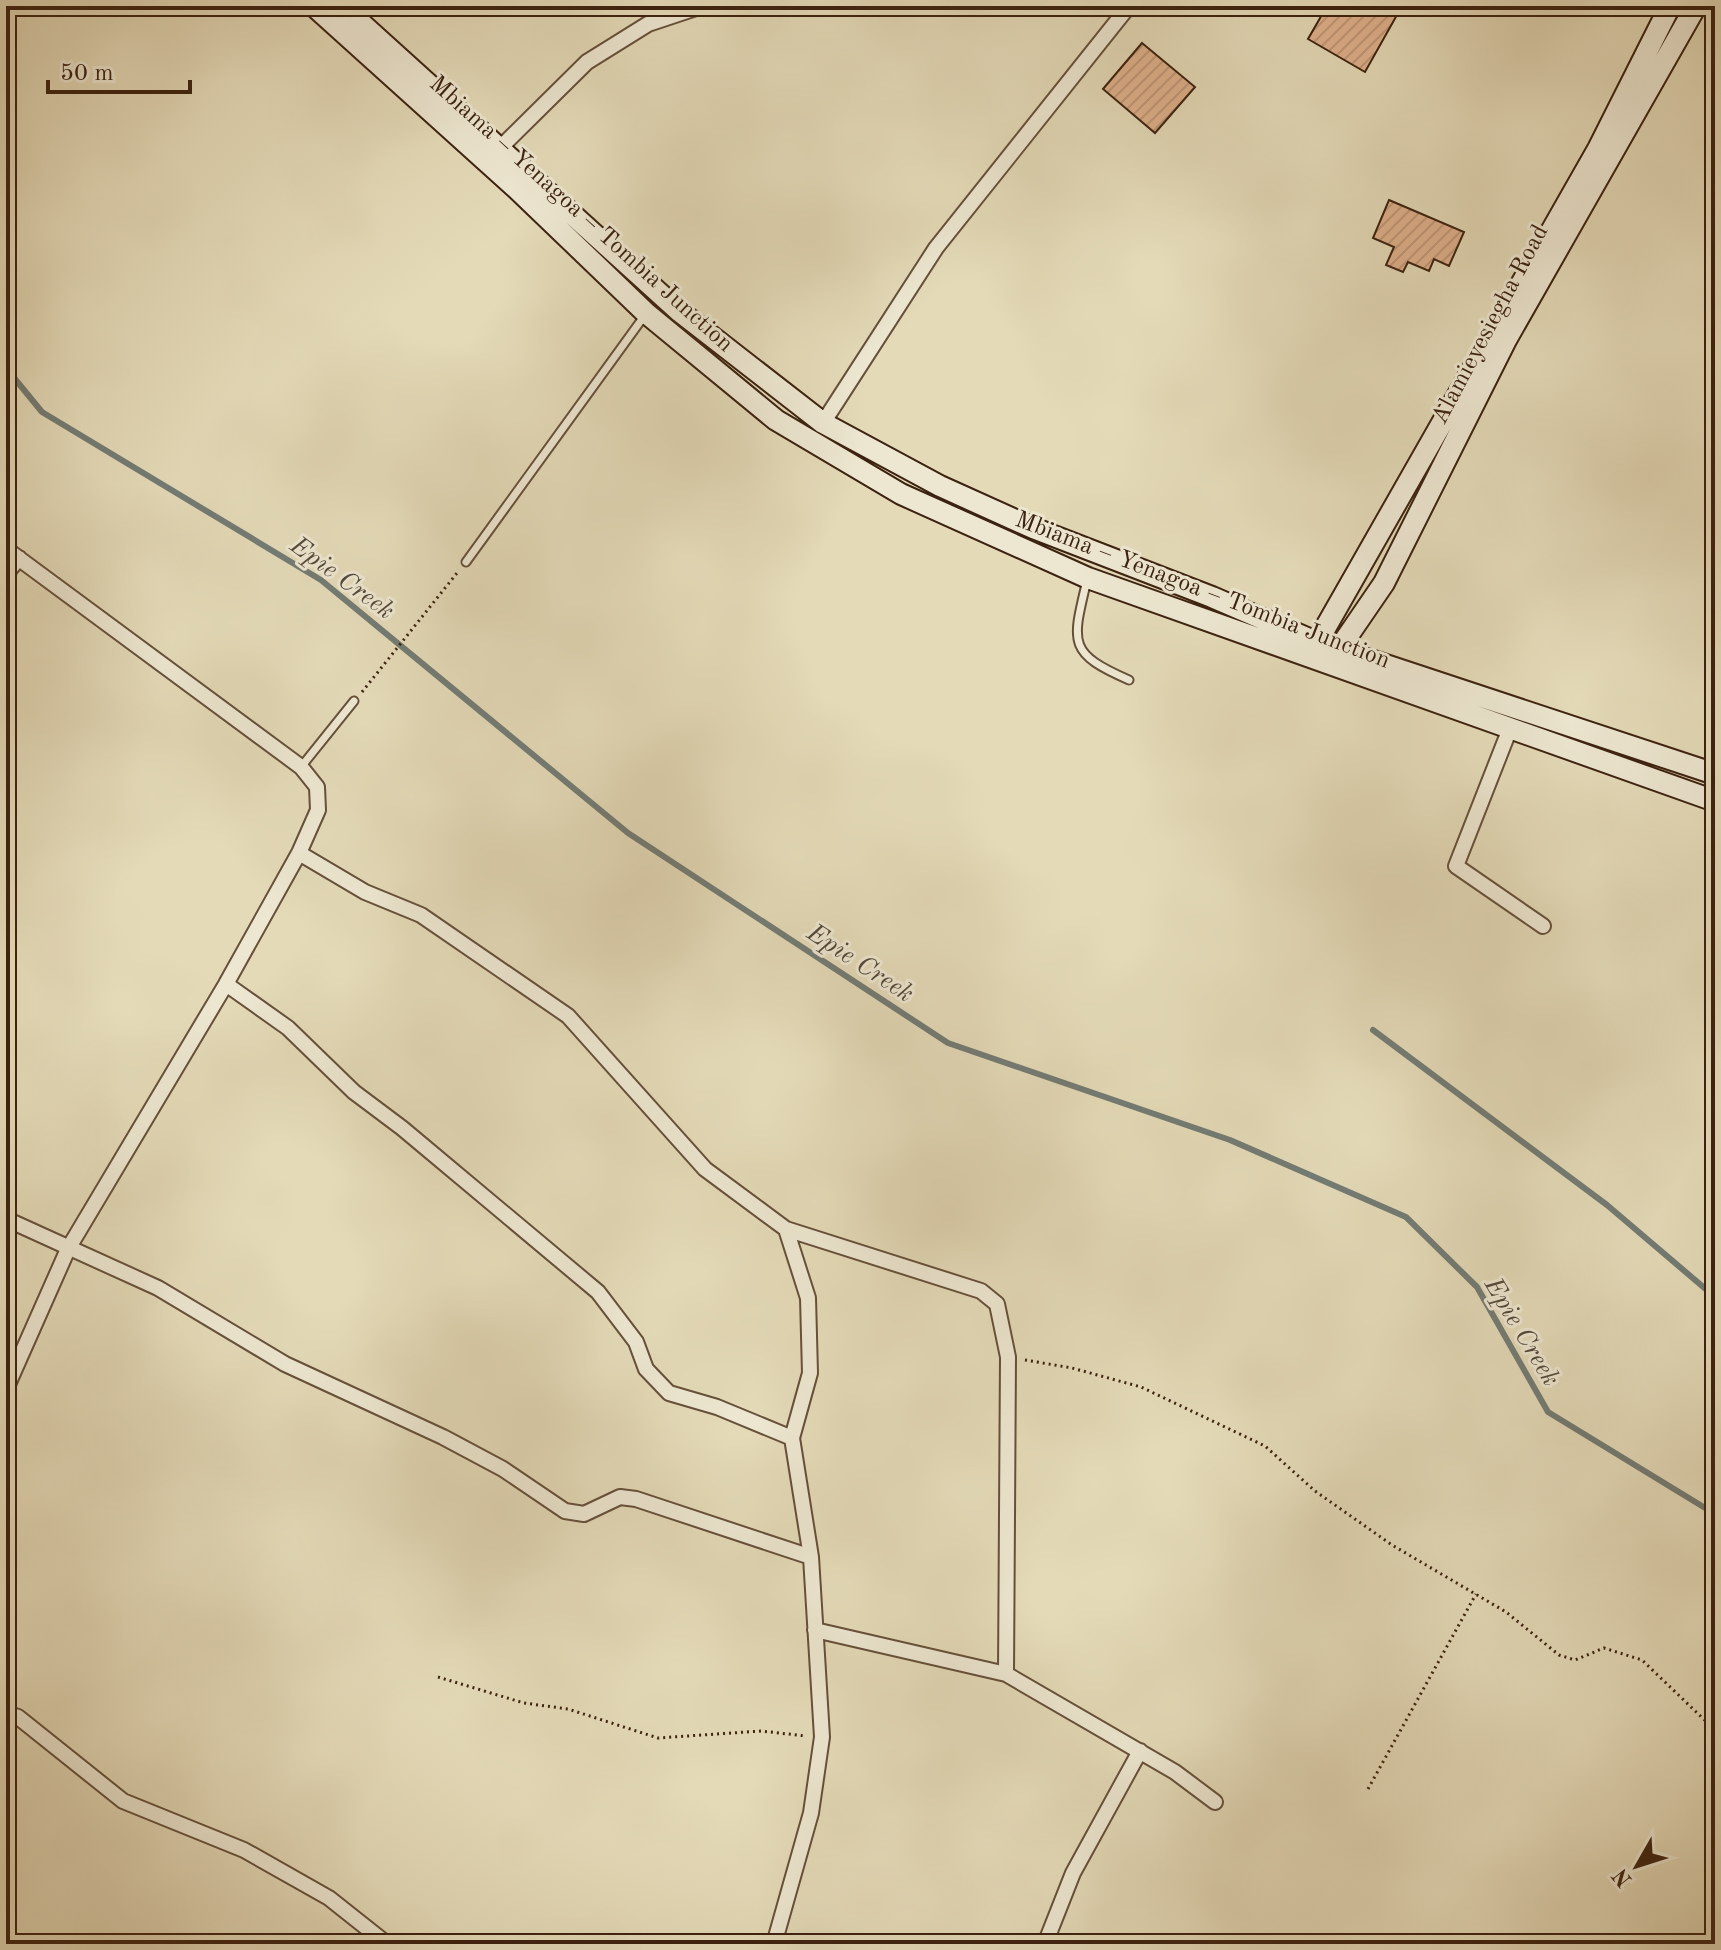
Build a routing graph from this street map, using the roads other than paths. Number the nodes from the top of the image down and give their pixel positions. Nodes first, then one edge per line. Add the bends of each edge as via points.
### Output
1 (314, 6) edge
2 (342, 6) edge
3 (702, 6) edge
4 (1129, 6) edge
5 (1670, 6) edge
6 (1696, 6) edge
7 (499, 149) junction
8 (646, 313) junction
9 (823, 423) junction
10 (6, 549) edge
11 (19, 558) junction
12 (466, 562) road end
13 (6, 574) edge
14 (1088, 578) junction
15 (1323, 654) junction
16 (1129, 680) dead end
17 (354, 701) road end
18 (1509, 731) junction
19 (301, 767) junction
20 (1715, 774) edge
21 (1715, 801) edge
22 (299, 853) junction
23 (1543, 926) dead end
24 (226, 984) junction
25 (6, 1219) edge
26 (786, 1229) junction
27 (68, 1249) junction
28 (6, 1389) edge
29 (792, 1438) junction
30 (811, 1557) junction
31 (815, 1630) junction
32 (1006, 1674) junction
33 (6, 1713) edge
34 (1140, 1751) junction
35 (1215, 1802) dead end
36 (6, 1940) edge
37 (15, 1944) edge
38 (387, 1944) edge
39 (774, 1944) edge
40 (1045, 1944) edge

1 - 8 main road, Mbiama – Yenagoa – Tombia Junction
2 - 7 main road, Mbiama – Yenagoa – Tombia Junction
3 - 7 street via 648,24 587,62
4 - 9 street via 936,248
5 - 15 main road, Alamieyesiegha Road via 1598,149
6 - 15 main road, Alamieyesiegha Road via 1506,340 1384,583
7 - 9 main road, Mbiama – Yenagoa – Tombia Junction via 679,311
8 - 12 lane
8 - 14 main road, Mbiama – Yenagoa – Tombia Junction via 776,420 901,494
9 - 15 main road, Mbiama – Yenagoa – Tombia Junction via 940,486 1212,597
10 - 11 street
11 - 13 street
11 - 19 street
14 - 15 main road, Mbiama – Yenagoa – Tombia Junction
14 - 16 lane via 1076,624 1080,649 1096,666
15 - 18 main road, Mbiama – Yenagoa – Tombia Junction
15 - 20 main road, Mbiama – Yenagoa – Tombia Junction
17 - 19 lane
18 - 21 main road, Mbiama – Yenagoa – Tombia Junction
18 - 23 street via 1456,866
19 - 22 street via 317,787 318,810
22 - 24 street
22 - 26 street via 365,892 421,915 568,1016 705,1169
24 - 27 street
24 - 29 street via 288,1028 354,1092 598,1292 636,1342 646,1369 669,1393
25 - 27 street
26 - 29 street via 808,1298 810,1373
26 - 32 street via 981,1291 997,1304 1008,1357
27 - 28 street
27 - 30 street via 158,1288 285,1364 443,1437 565,1511 584,1514 620,1497 636,1499
29 - 30 street
30 - 31 street
31 - 32 street
31 - 39 street via 822,1737 811,1813
32 - 34 street
33 - 38 street via 18,1717 123,1801 244,1850 329,1898
34 - 35 street
34 - 40 street via 1073,1873
36 - 37 street

